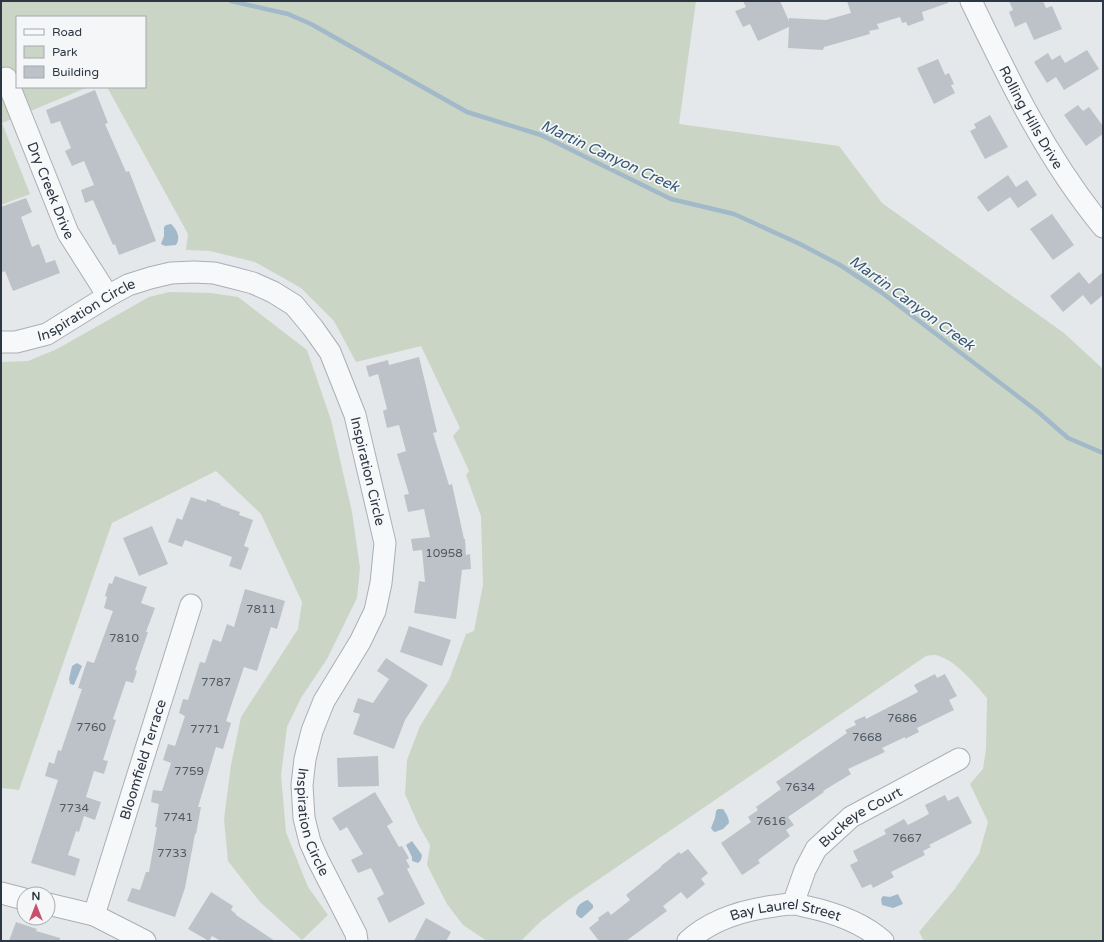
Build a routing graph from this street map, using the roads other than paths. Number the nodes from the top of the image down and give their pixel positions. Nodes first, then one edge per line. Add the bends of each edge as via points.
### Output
1 (971, 1) edge
2 (6, 78) dead end
3 (1103, 227) edge
4 (108, 296) junction
5 (1, 342) edge
6 (191, 605) dead end
7 (959, 759) dead end
8 (1, 893) edge
9 (16, 897) edge
10 (793, 904) junction
11 (56, 906) edge
12 (94, 915) junction
13 (145, 941) edge
14 (357, 941) edge
15 (688, 941) edge
16 (883, 941) edge

1 - 3 street, Rolling Hills Drive via 1039,136 1087,208
2 - 4 street, Dry Creek Drive via 68,233
4 - 5 street, Inspiration Circle via 47,334 16,342
4 - 14 street, Inspiration Circle via 128,285 150,278 171,273 194,272 234,278 273,292 294,305 314,328 330,352 355,415 385,543 381,583 375,611 360,642 324,701 312,731 302,785 304,818 310,842 356,934
6 - 12 street, Bloomfield Terrace
7 - 10 street, Buckeye Court via 851,817 816,849 805,870
8 - 9 street
10 - 15 street, Bay Laurel Street via 753,908 712,923
10 - 16 street, Bay Laurel Street via 845,918 866,928
11 - 12 street
12 - 13 street

